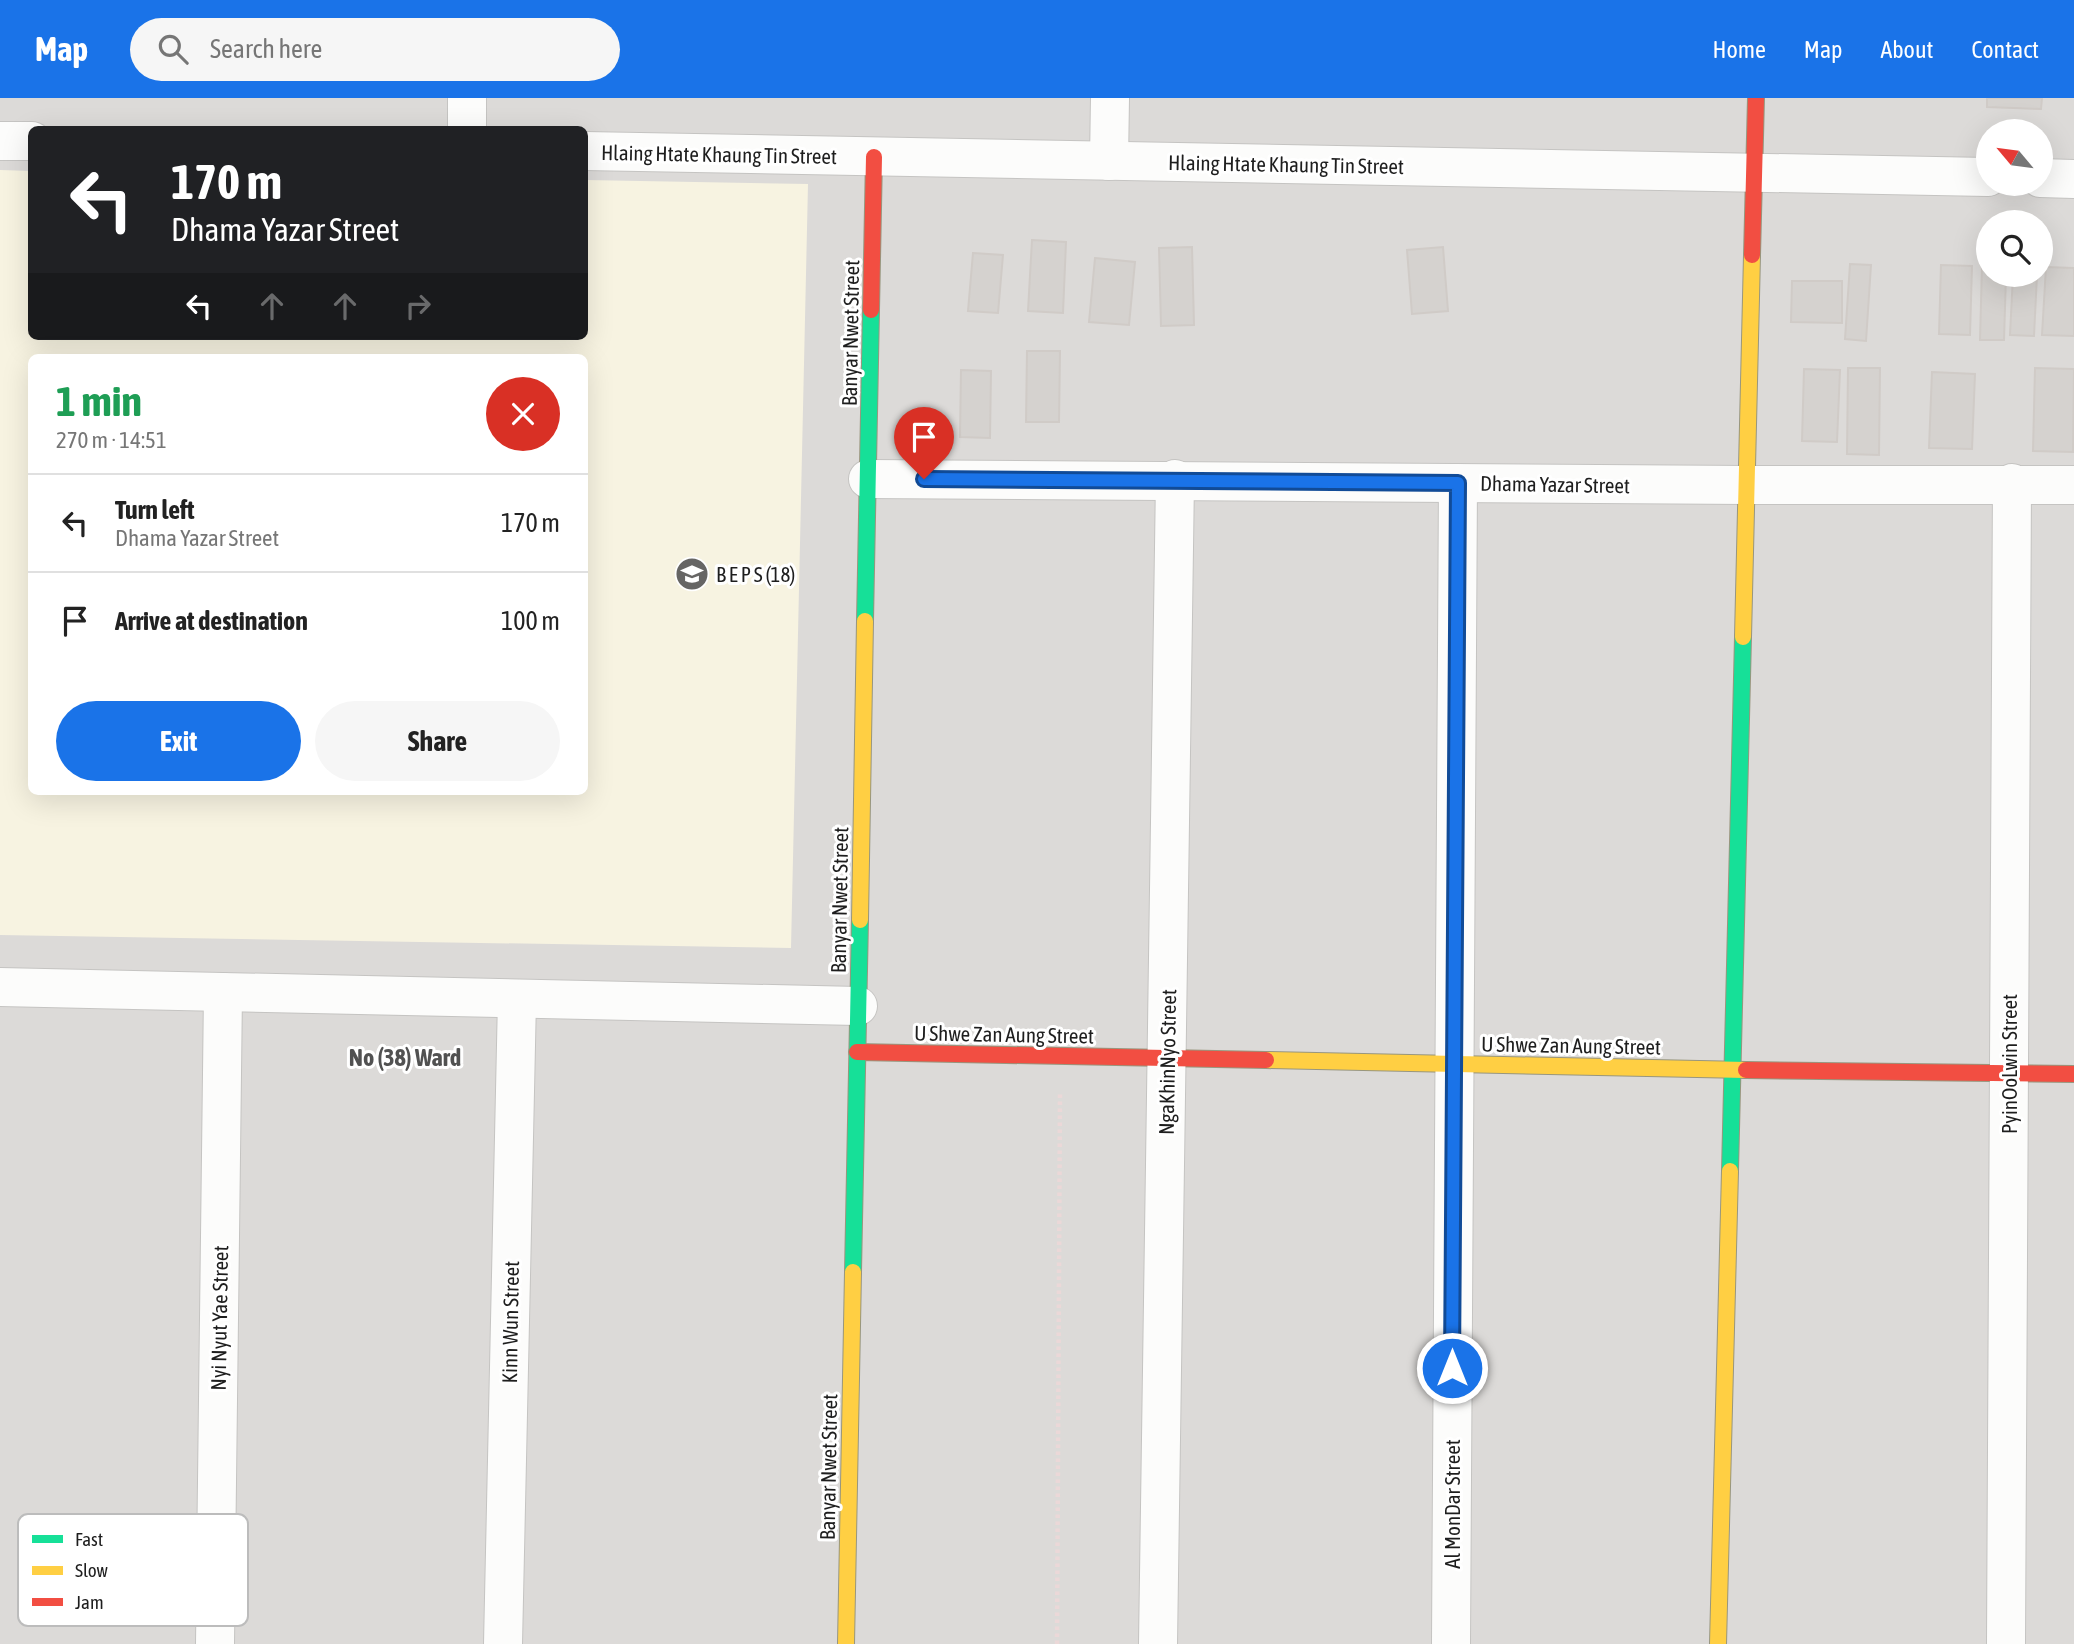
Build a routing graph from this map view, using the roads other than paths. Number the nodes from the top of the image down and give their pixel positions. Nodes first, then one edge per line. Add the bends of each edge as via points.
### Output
1 (467, 98) edge
2 (1110, 98) edge
3 (1756, 98) edge
4 (467, 126) edge
5 (0, 141) edge
6 (28, 141) edge
7 (588, 151) edge
8 (874, 157) junction
9 (1109, 161) junction
10 (1754, 173) junction
11 (1976, 177) edge
12 (2053, 178) edge
13 (2074, 178) edge
14 (868, 479) junction
15 (1175, 480) junction
16 (1458, 483) junction
17 (2012, 483) junction
18 (1747, 485) junction
19 (2074, 485) edge
20 (0, 988) edge
21 (223, 992) junction
22 (517, 999) junction
23 (858, 1006) junction
24 (857, 1052) junction
25 (1167, 1058) junction
26 (1454, 1063) junction
27 (1732, 1070) junction
28 (2009, 1074) junction
29 (2074, 1074) edge
30 (217, 1514) edge
31 (215, 1626) edge
32 (215, 1644) edge
33 (503, 1644) edge
34 (846, 1644) edge
35 (1158, 1644) edge
36 (1451, 1644) edge
37 (1718, 1644) edge
38 (2006, 1644) edge

1 - 4 street
2 - 9 street
3 - 10 street
5 - 6 street
7 - 8 street, Hlaing Htate Khaung Tin Street
8 - 9 street, Hlaing Htate Khaung Tin Street
8 - 14 street, Banyar Nwet Street
9 - 10 street, Hlaing Htate Khaung Tin Street
10 - 11 street, Hlaing Htate Khaung Tin Street
10 - 18 street
12 - 13 street
14 - 15 street, Dhama Yazar Street
14 - 23 street, Banyar Nwet Street
15 - 16 street, Dhama Yazar Street
15 - 25 street, NgaKhinNyo Street
16 - 18 street, Dhama Yazar Street
16 - 26 street, Al MonDar Street
17 - 18 street, Dhama Yazar Street
17 - 19 street, Dhama Yazar Street
17 - 28 street, PyinOoLwin Street
18 - 27 street
20 - 21 street
21 - 22 street
21 - 30 street, Nyi Nyut Yae Street
22 - 23 street
22 - 33 street, Kinn Wun Street
23 - 24 street, Banyar Nwet Street
24 - 25 street, U Shwe Zan Aung Street
24 - 34 street, Banyar Nwet Street
25 - 26 street, U Shwe Zan Aung Street
25 - 35 street, NgaKhinNyo Street
26 - 27 street, U Shwe Zan Aung Street
26 - 36 street, Al MonDar Street
27 - 28 street, U Shwe Zan Aung Street
27 - 37 street
28 - 29 street, U Shwe Zan Aung Street
28 - 38 street, PyinOoLwin Street
31 - 32 street, Nyi Nyut Yae Street

